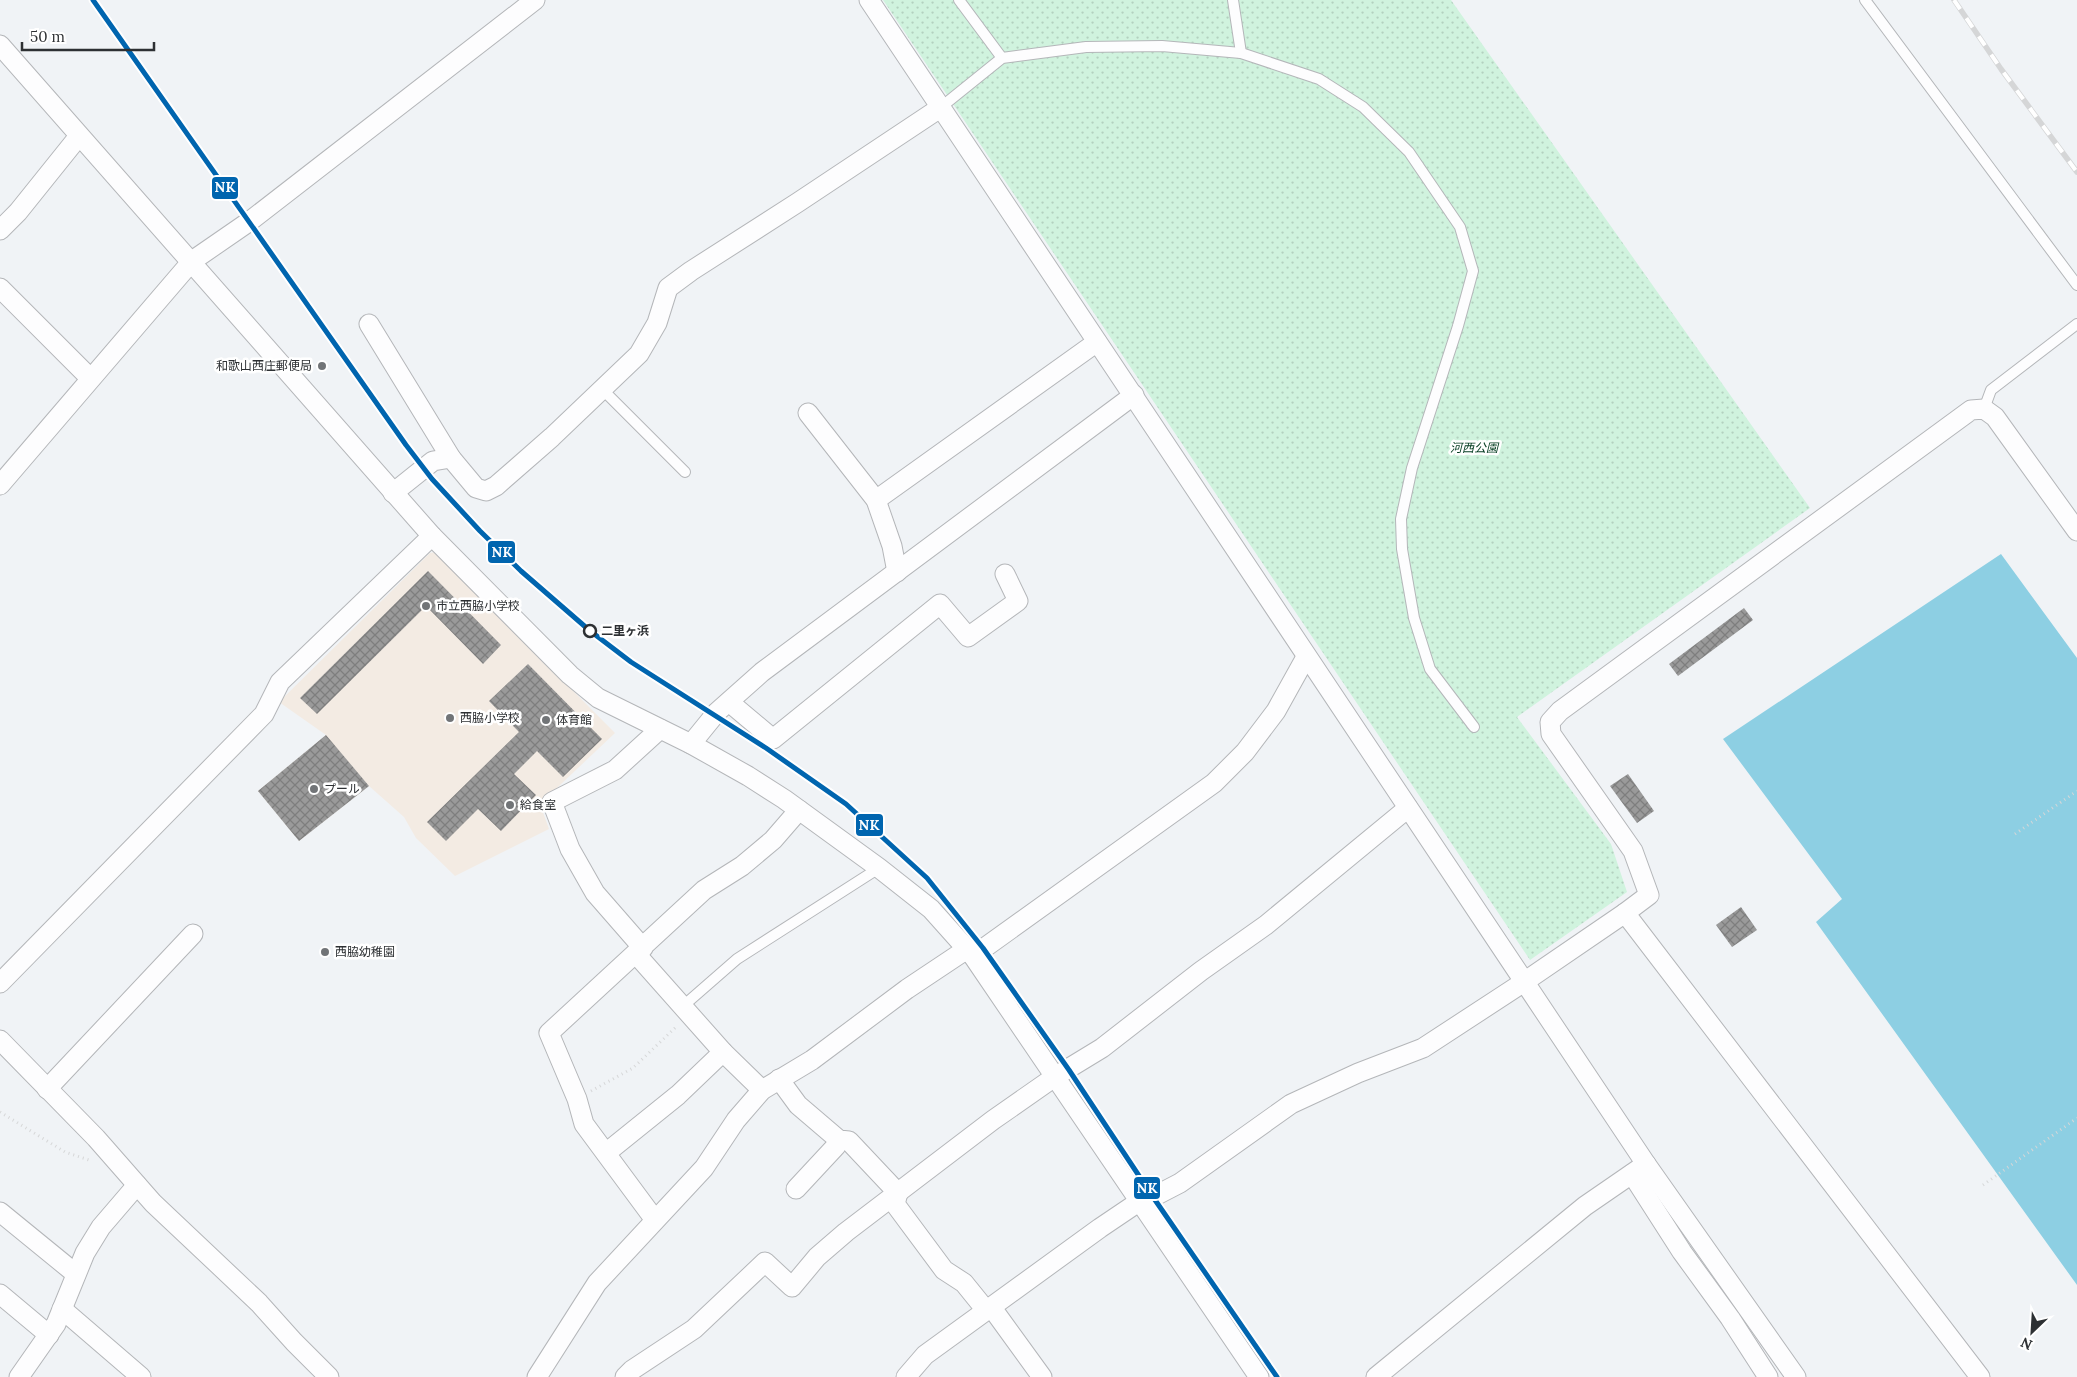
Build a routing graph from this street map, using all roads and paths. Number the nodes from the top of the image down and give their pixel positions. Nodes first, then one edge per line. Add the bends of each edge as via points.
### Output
1 (535, 0) edge
2 (869, 0) edge
3 (959, 0) edge
4 (1233, 0) edge
5 (1864, 0) edge
6 (0, 45) edge
7 (1241, 53) junction
8 (1002, 58) junction
9 (940, 108) junction
10 (79, 136) junction
11 (0, 230) edge
12 (192, 261) junction
13 (2077, 285) edge
14 (0, 288) edge
15 (369, 324) dead end
16 (2077, 324) edge
17 (1097, 342) junction
18 (90, 378) junction
19 (602, 388) junction
20 (1134, 396) junction
21 (1984, 409) junction
22 (808, 413) dead end
23 (451, 458) junction
24 (685, 472) dead end
25 (0, 485) edge
26 (394, 493) junction
27 (876, 500) junction
28 (2077, 531) edge
29 (432, 536) junction
30 (897, 572) junction
31 (1005, 574) dead end
32 (1306, 657) junction
33 (729, 702) junction
34 (1474, 727) dead end
35 (660, 729) junction
36 (691, 744) junction
37 (2077, 791) edge
38 (1408, 808) junction
39 (799, 810) junction
40 (2015, 834) dead end
41 (879, 868) junction
42 (1625, 913) junction
43 (193, 934) dead end
44 (639, 951) junction
45 (970, 953) junction
46 (1524, 982) junction
47 (0, 983) edge
48 (685, 1011) junction
49 (0, 1040) edge
50 (723, 1052) junction
51 (1056, 1076) junction
52 (780, 1079) junction
53 (47, 1089) junction
54 (762, 1090) junction
55 (577, 1098) junction
56 (0, 1112) edge
57 (2077, 1118) edge
58 (839, 1140) junction
59 (606, 1153) junction
60 (95, 1162) dead end
61 (1639, 1169) junction
62 (1983, 1184) dead end
63 (137, 1185) junction
64 (796, 1189) dead end
65 (898, 1193) junction
66 (1140, 1201) junction
67 (0, 1212) edge
68 (655, 1220) junction
69 (76, 1274) junction
70 (0, 1294) edge
71 (992, 1308) junction
72 (62, 1309) junction
73 (49, 1334) junction
74 (19, 1377) edge
75 (141, 1377) edge
76 (329, 1377) edge
77 (537, 1377) edge
78 (626, 1377) edge
79 (906, 1377) edge
80 (1042, 1377) edge
81 (1259, 1377) edge
82 (1376, 1377) edge
83 (1768, 1377) edge
84 (1796, 1377) edge
85 (1980, 1377) edge

1 - 12 street via 250,221
2 - 9 street
3 - 8 lane
4 - 7 lane
5 - 13 lane
6 - 10 street
7 - 8 lane via 1152,46 1086,47
7 - 34 lane via 1319,79 1364,108 1409,152 1460,227 1473,271 1412,468 1400,519 1414,618 1430,669
8 - 9 lane
9 - 17 street
9 - 19 street via 668,288 657,323 639,354
10 - 11 street
10 - 12 street
12 - 18 street
12 - 26 street
14 - 18 street
15 - 23 street
16 - 21 lane via 1990,390
17 - 20 street
17 - 27 street
18 - 25 street
19 - 23 street via 496,486 486,490 476,488
19 - 24 lane
20 - 30 street
20 - 32 street
21 - 28 street via 1994,417
21 - 42 street via 1971,410 1560,711 1550,722 1551,734 1633,851 1649,895
22 - 27 street
23 - 26 street via 433,461
26 - 29 street
27 - 30 street
29 - 35 street via 570,675 598,698
29 - 47 street via 280,682 264,714
30 - 33 street via 762,672
31 - 33 street via 1018,601 968,637 940,604 773,739
32 - 38 street
32 - 45 street via 1276,710 1245,752 1214,783
33 - 36 street
35 - 36 street
35 - 44 street via 615,770 552,802 570,849 595,893
36 - 39 street
37 - 40 path
38 - 46 street
38 - 51 street via 1266,925 1102,1048
39 - 41 street
39 - 44 street via 773,840 742,866 704,890
41 - 45 street via 931,909
41 - 48 lane via 737,959
42 - 46 street
42 - 85 street
43 - 53 street
44 - 48 street
44 - 55 street via 549,1033
45 - 51 street
45 - 52 street via 907,989 812,1060
46 - 61 street
46 - 66 street via 1422,1048 1291,1104 1180,1183
48 - 50 street
48 - 55 path via 633,1068
49 - 53 street
50 - 54 street
50 - 59 street via 678,1095
51 - 65 street
51 - 66 street
52 - 54 street
52 - 58 street via 798,1105
53 - 63 street
54 - 68 street via 736,1120 704,1168
55 - 59 street via 584,1124
56 - 60 path via 65,1152
57 - 62 path
58 - 64 street
58 - 65 street via 849,1141
59 - 68 street
61 - 82 street via 1570,1218
61 - 83 street via 1682,1252
61 - 84 street
63 - 69 street via 101,1227
63 - 76 street via 260,1303
65 - 71 street via 895,1204 944,1270 964,1283 984,1309
65 - 78 street via 817,1257 792,1287 765,1262 694,1329
66 - 71 street
66 - 81 street
67 - 69 street
68 - 77 street via 597,1283
69 - 72 street
70 - 73 street
71 - 79 street via 925,1355
71 - 80 street
72 - 73 street
72 - 75 street
73 - 74 street

